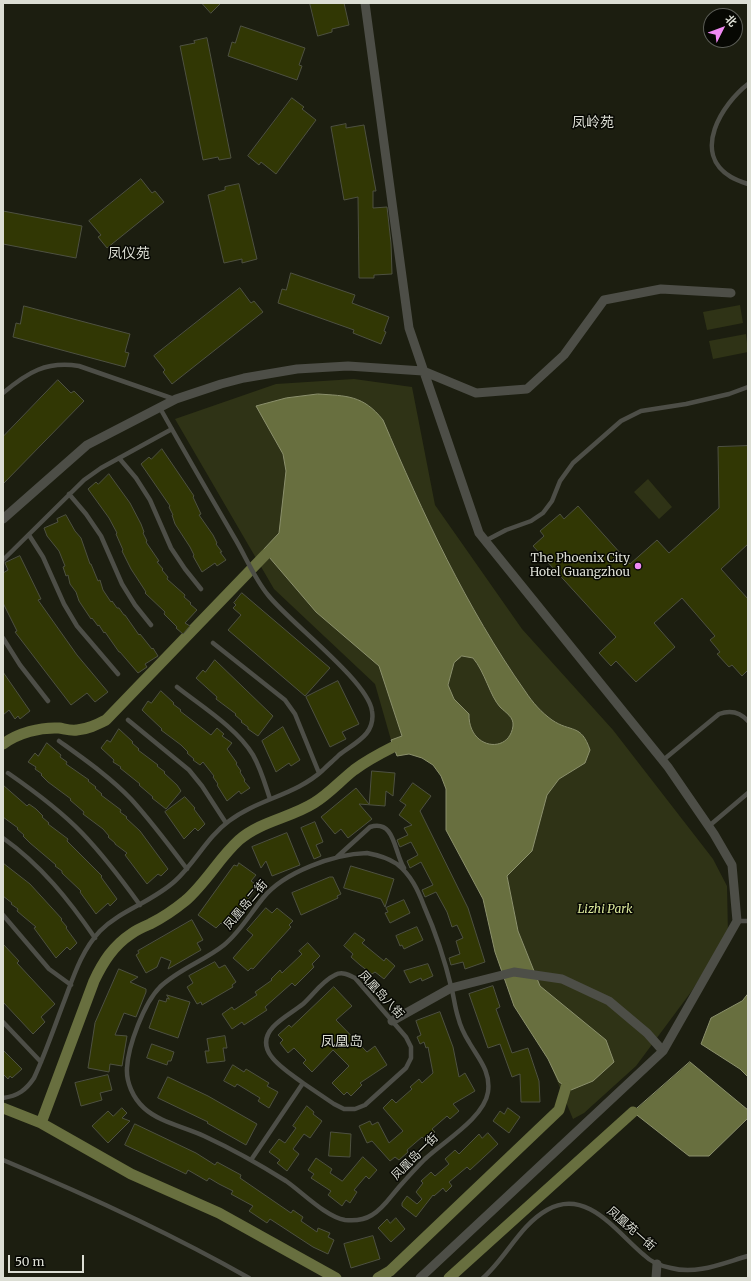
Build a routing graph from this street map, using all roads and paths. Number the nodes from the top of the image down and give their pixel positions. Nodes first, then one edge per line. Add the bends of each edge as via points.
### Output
1 (365, 3) edge
2 (748, 84) edge
3 (748, 184) edge
4 (731, 293) dead end
5 (424, 371) junction
6 (748, 387) edge
7 (3, 393) edge
8 (176, 399) junction
9 (160, 408) junction
10 (172, 429) junction
11 (119, 458) junction
12 (69, 494) junction
13 (3, 520) edge
14 (29, 535) junction
15 (485, 541) junction
16 (3, 560) edge
17 (201, 589) dead end
18 (151, 625) dead end
19 (3, 638) edge
20 (213, 643) dead end
21 (118, 674) dead end
22 (177, 687) dead end
23 (48, 701) dead end
24 (128, 720) dead end
25 (748, 721) edge
26 (59, 741) dead end
27 (662, 761) junction
28 (8, 773) dead end
29 (319, 773) junction
30 (748, 793) edge
31 (270, 799) junction
32 (226, 823) junction
33 (709, 826) junction
34 (3, 838) edge
35 (335, 859) junction
36 (187, 869) junction
37 (408, 875) junction
38 (140, 905) junction
39 (3, 915) edge
40 (737, 921) junction
41 (748, 921) edge
42 (95, 938) junction
43 (71, 984) junction
44 (451, 988) junction
45 (392, 1021) junction
46 (3, 1022) edge
47 (663, 1051) junction
48 (41, 1062) junction
49 (303, 1083) junction
50 (3, 1098) edge
51 (3, 1160) edge
52 (251, 1160) junction
53 (748, 1256) edge
54 (657, 1264) junction
55 (249, 1278) edge
56 (420, 1278) edge
57 (482, 1278) edge
58 (656, 1278) edge

1 - 5 street via 409,328
2 - 3 lane via 727,105 716,124 712,135 712,147 721,169 731,177
4 - 5 street via 661,289 604,300 564,355 528,389 476,393
5 - 8 street via 348,366 296,369 244,378
5 - 15 street via 479,534
6 - 15 lane via 686,404 641,411 621,421 570,467 543,513 532,521
7 - 8 lane via 20,378 36,370 47,366 68,365 79,366
8 - 9 street
9 - 10 lane
9 - 13 street via 87,445
10 - 11 lane
10 - 29 lane via 268,595 347,673 369,700 372,722 368,733
11 - 12 lane via 89,476
11 - 17 lane via 150,500 172,548
12 - 14 lane
12 - 18 lane via 101,536 122,584
14 - 16 lane
14 - 21 lane via 78,626
15 - 27 street
19 - 23 lane
20 - 29 lane via 285,700 295,714
22 - 31 lane via 243,741 258,765
24 - 32 lane via 189,770
25 - 27 lane via 736,713 719,714
26 - 36 lane via 96,768 130,798 160,832
27 - 33 street
28 - 38 lane via 46,800 81,832 112,867
29 - 31 lane via 304,785
30 - 33 lane
31 - 32 lane via 245,810
32 - 36 lane
33 - 40 street via 732,865
34 - 42 lane via 44,873 71,904
35 - 37 lane, 凤凰岛二街 via 367,853 397,864
35 - 37 lane via 370,827 383,826 392,836
35 - 52 lane, 凤凰岛二街 via 281,880 264,896 244,925 226,943 207,958 170,978 157,990 143,1015 133,1041 127,1069 129,1083 134,1097 144,1108
36 - 38 lane via 162,892
37 - 44 lane, 凤凰岛二街 via 436,932
38 - 42 lane via 120,916
39 - 43 lane via 49,969
40 - 41 lane
40 - 47 street
42 - 43 lane via 85,951
43 - 48 lane
44 - 45 street
44 - 47 street via 514,972 562,979 609,1001 647,1033
44 - 52 lane, 凤凰岛一街 via 457,1015 468,1041 484,1064 488,1078 484,1106 475,1118 426,1158 373,1215 359,1220 343,1220 329,1214 288,1183
45 - 49 lane, 凤凰岛八街 via 406,1037 411,1047 411,1058 406,1068 365,1104 355,1109 344,1109
45 - 49 lane, 凤凰岛八街 via 355,978 346,973 336,974 273,1027 268,1037 267,1048 272,1059
46 - 48 lane
47 - 56 street
48 - 50 lane via 27,1089 16,1096
49 - 52 lane
51 - 55 lane via 101,1202
53 - 54 lane, 凤凰苑一街 via 714,1268 672,1269
54 - 57 lane, 凤凰苑一街 via 594,1210 579,1205 564,1205 548,1209 535,1217 504,1257
54 - 58 street

